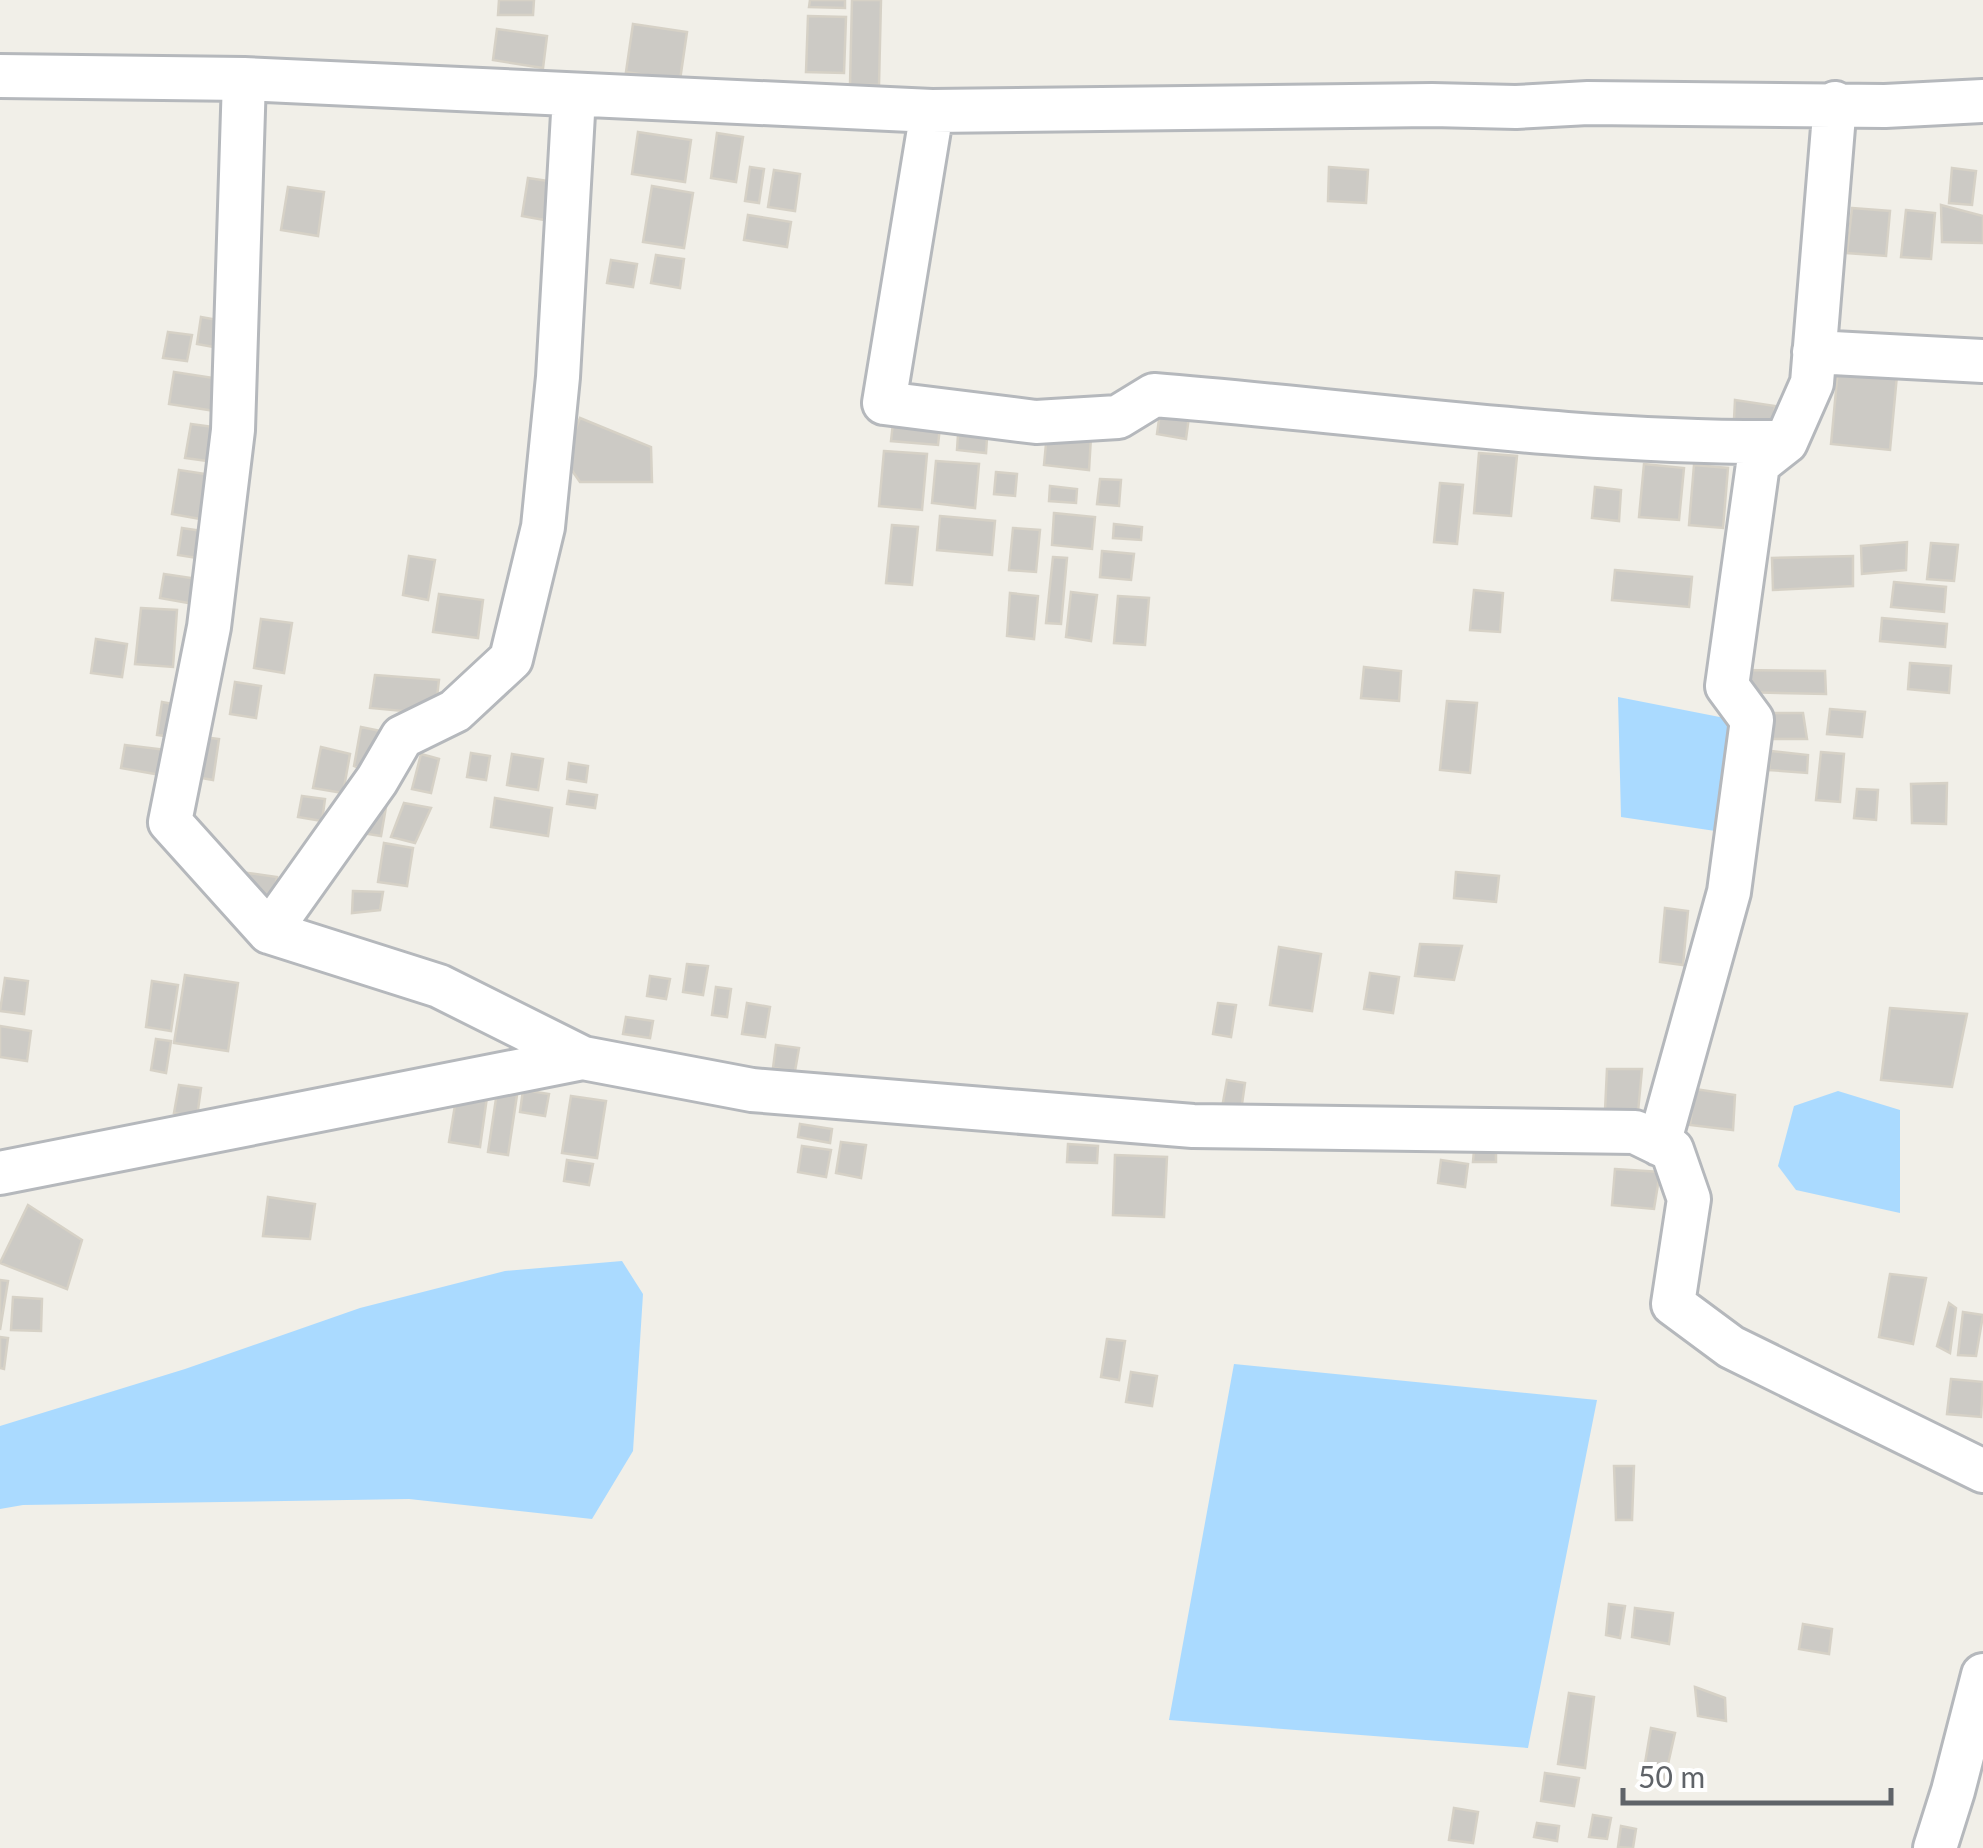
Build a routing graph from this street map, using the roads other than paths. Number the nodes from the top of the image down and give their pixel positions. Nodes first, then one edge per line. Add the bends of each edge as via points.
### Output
1 (0, 76) edge
2 (244, 79) junction
3 (574, 96) junction
4 (1983, 101) edge
5 (1835, 104) junction
6 (932, 111) junction
7 (1814, 352) junction
8 (1983, 361) edge
9 (1786, 442) junction
10 (269, 932) junction
11 (583, 1058) junction
12 (1659, 1144) junction
13 (0, 1173) edge
14 (1983, 1471) edge
15 (1983, 1675) edge
16 (1935, 1848) edge

1 - 2 street
2 - 3 street
2 - 10 street via 232,430 209,627 170,822
3 - 6 street
3 - 10 street via 543,527 511,659 455,711 402,737
4 - 5 street
5 - 6 street
5 - 7 street
6 - 9 street via 884,403 1036,422 1118,418 1154,395 1443,424
7 - 8 street
7 - 9 street via 1812,383
9 - 12 street via 1758,464 1726,686 1752,720 1729,892
10 - 11 street via 439,986
11 - 12 street via 752,1090 1174,1125 1635,1132
11 - 13 street
12 - 14 street via 1672,1150 1689,1199 1673,1304 1731,1347
15 - 16 street

